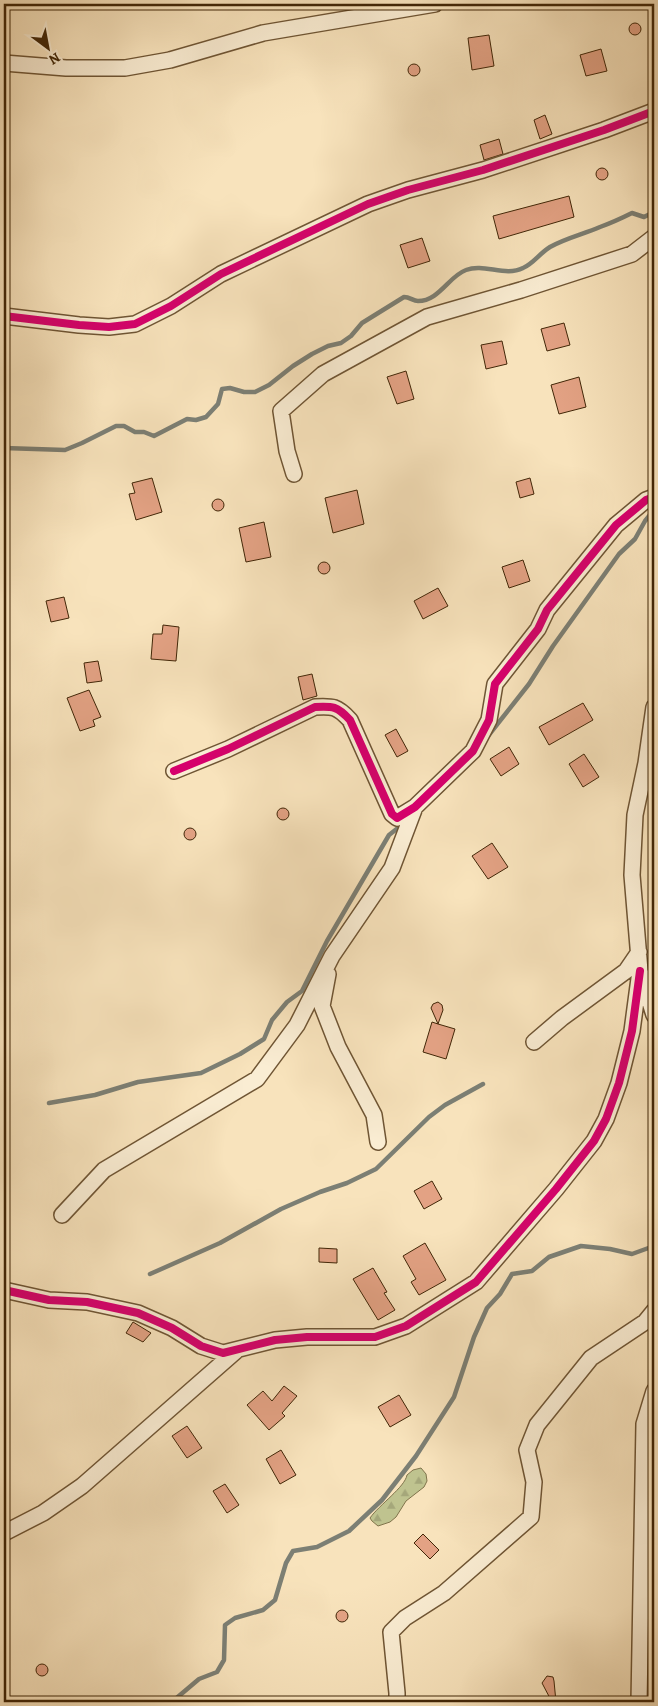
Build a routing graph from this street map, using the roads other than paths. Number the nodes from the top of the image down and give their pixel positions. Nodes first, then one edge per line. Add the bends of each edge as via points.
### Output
1 (435, 4) edge
2 (4, 62) edge
3 (654, 111) edge
4 (654, 237) edge
5 (4, 316) edge
6 (294, 474) dead end
7 (654, 497) edge
8 (654, 707) edge
9 (174, 771) dead end
10 (415, 807) junction
11 (639, 952) junction
12 (332, 956) junction
13 (640, 971) junction
14 (654, 1015) edge
15 (534, 1042) dead end
16 (378, 1142) dead end
17 (62, 1215) dead end
18 (4, 1290) edge
19 (654, 1311) edge
20 (238, 1350) junction
21 (654, 1391) edge
22 (4, 1533) edge
23 (397, 1702) edge
24 (639, 1702) edge

1 - 2 street via 263,33 170,60 125,68 66,68
3 - 5 street via 483,170 368,204 221,274 171,306 135,324 79,326
4 - 6 street via 632,254 427,317 323,374 281,411
7 - 10 street via 616,525 547,610 538,629 495,684 489,720 472,751
8 - 11 street via 635,815 632,875
9 - 10 street via 315,707 329,706 340,709 350,720 392,814 397,818
10 - 12 street via 392,868
11 - 13 street
11 - 15 street via 626,971
12 - 16 street via 322,1006 338,1046 374,1114
12 - 17 street via 297,1025 257,1079 104,1170
13 - 14 street
13 - 20 street via 632,1031 606,1119 594,1141 567,1175 476,1282 406,1326 376,1337 274,1340
18 - 20 street via 138,1313 201,1346 223,1353
19 - 23 street via 646,1322 591,1358 537,1425 527,1450 534,1482 531,1517 444,1593 405,1618 391,1632
20 - 22 street via 82,1486 43,1513
21 - 24 street via 644,1424

